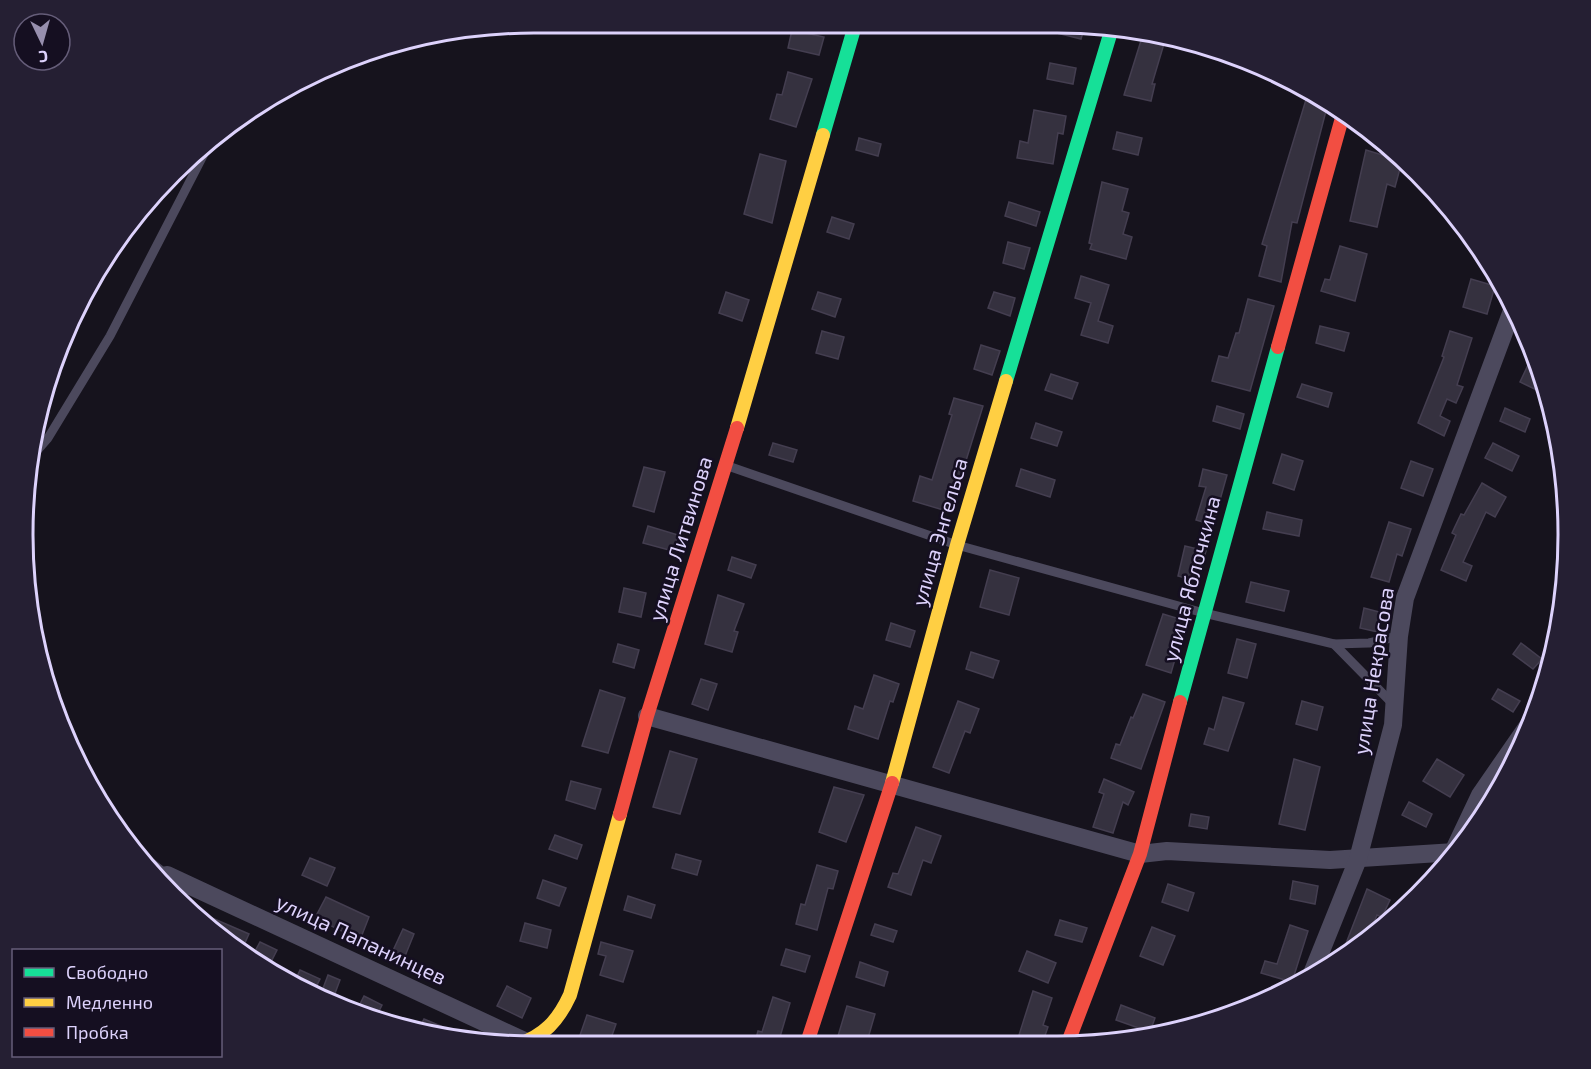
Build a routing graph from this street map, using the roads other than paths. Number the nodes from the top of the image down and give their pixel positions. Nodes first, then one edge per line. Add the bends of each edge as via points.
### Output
1 (853, 33) edge
2 (1110, 36) edge
3 (1341, 122) edge
4 (201, 160) edge
5 (1509, 319) edge
6 (48, 438) junction
7 (42, 441) edge
8 (41, 446) edge
9 (726, 465) junction
10 (957, 546) junction
11 (1204, 614) junction
12 (1399, 636) junction
13 (1334, 644) junction
14 (1395, 706) junction
15 (647, 716) junction
16 (1504, 759) edge
17 (892, 783) junction
18 (1470, 818) edge
19 (1444, 853) edge
20 (1140, 854) junction
21 (1358, 859) junction
22 (167, 875) edge
23 (1316, 963) edge
24 (507, 1035) edge
25 (542, 1036) edge
26 (810, 1036) edge
27 (1071, 1036) edge

1 - 9 street, улица Литвинова
2 - 10 street, улица Энгельса
3 - 11 street, улица Яблочкина
4 - 6 lane via 110,336
5 - 12 street, улица Некрасова via 1405,598
6 - 7 lane
6 - 8 lane
9 - 10 lane
9 - 15 street, улица Литвинова
10 - 11 lane
10 - 17 street, улица Энгельса
11 - 13 lane
11 - 20 street, улица Яблочкина
12 - 13 lane via 1369,643
12 - 14 street, улица Некрасова
13 - 14 lane
14 - 21 street, улица Некрасова
15 - 17 street
15 - 25 street, улица Литвинова via 574,984 566,1004
16 - 18 street
17 - 20 street
17 - 26 street, улица Энгельса
19 - 21 street
20 - 21 street via 1167,851
20 - 27 street, улица Яблочкина
21 - 23 street, улица Некрасова
22 - 24 street, улица Папанинцев

